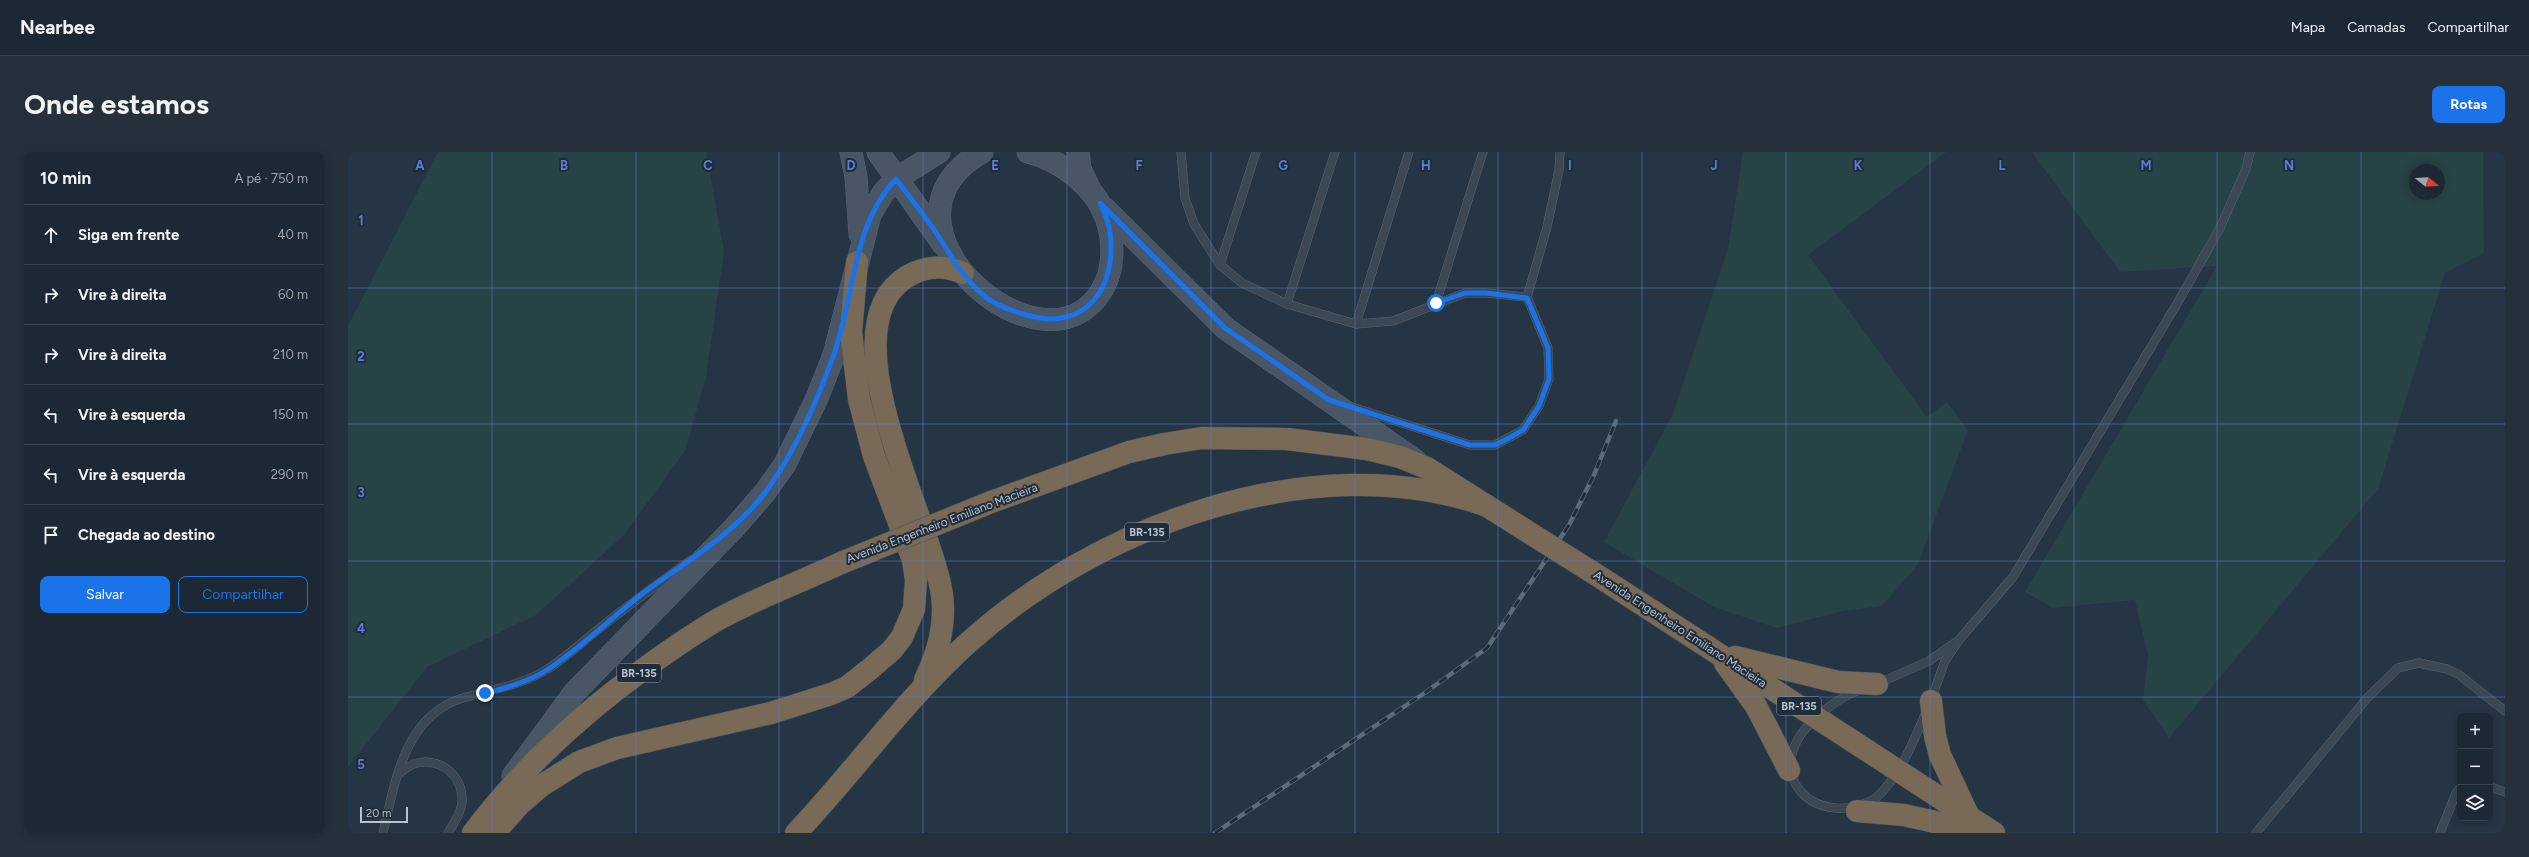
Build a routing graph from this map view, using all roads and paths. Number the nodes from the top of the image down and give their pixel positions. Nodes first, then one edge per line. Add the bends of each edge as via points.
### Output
1 (851, 152) edge
2 (878, 152) edge
3 (939, 152) edge
4 (982, 152) edge
5 (1028, 152) edge
6 (1078, 152) edge
7 (1181, 152) edge
8 (1256, 152) edge
9 (1335, 152) edge
10 (1409, 152) edge
11 (1483, 152) edge
12 (1560, 152) edge
13 (2250, 152) edge
14 (896, 179) junction
15 (1096, 197) junction
16 (948, 250) junction
17 (857, 262) junction
18 (1220, 265) junction
19 (963, 273) junction
20 (1527, 298) junction
21 (1436, 303) junction
22 (1287, 304) junction
23 (1356, 324) junction
24 (1329, 400) junction
25 (1427, 468) junction
26 (1485, 505) junction
27 (735, 527) junction
28 (1959, 640) junction
29 (1717, 653) junction
30 (1877, 684) junction
31 (918, 693) junction
32 (1930, 701) junction
33 (2505, 711) edge
34 (1816, 717) junction
35 (1789, 770) junction
36 (1898, 770) junction
37 (397, 776) junction
38 (2493, 788) edge
39 (2457, 792) edge
40 (2505, 792) edge
41 (1857, 811) junction
42 (1969, 817) junction
43 (491, 824) edge
44 (383, 833) edge
45 (448, 833) edge
46 (473, 833) edge
47 (796, 833) edge
48 (1984, 833) edge
49 (1994, 833) edge
50 (2256, 833) edge
51 (2440, 833) edge

1 - 17 street via 859,208
2 - 14 street
3 - 14 street
4 - 16 street via 958,169 944,193 940,221
5 - 15 street via 1056,163
6 - 15 street via 1080,169
7 - 18 lane via 1185,198 1194,224
8 - 18 lane
9 - 22 lane
10 - 23 lane
11 - 21 lane
12 - 20 lane via 1548,228
13 - 28 lane via 2246,169 2220,228 2061,499 2013,577
14 - 16 street
14 - 17 street via 883,193 870,215
15 - 19 street via 1110,230 1112,260 1103,289 1084,309 1050,319 1018,313 984,295
15 - 24 street via 1225,328
16 - 19 street
17 - 27 street via 845,319 817,398 785,464
17 - 43 highway via 851,332 859,399 874,456 913,560 916,580 914,609 902,637 892,650 847,687 771,713 617,748 578,762 540,786
18 - 22 lane via 1242,283
19 - 31 highway via 947,268 935,268 922,270 905,278 889,294 878,321 876,334 879,384 886,417 942,593 943,625 940,640 936,656
20 - 21 lane via 1465,293
20 - 24 lane via 1548,348 1549,379 1539,406 1523,430 1509,438 1495,445 1470,445
21 - 23 lane via 1393,321
22 - 23 lane
24 - 25 street
25 - 26 highway, Avenida Engenheiro Emiliano Macieira / BR-135
25 - 43 highway, Avenida Engenheiro Emiliano Macieira / BR-135, bridge via 1367,450 1287,440 1202,438 1129,452 991,502 841,563 718,620 669,651 566,731
26 - 29 highway, Avenida Engenheiro Emiliano Macieira / BR-135, bridge
26 - 31 highway, Avenida Engenheiro Emiliano Macieira / BR-135 via 1457,496 1424,490 1364,484 1310,488 1247,498 1183,517 1104,549 1054,578 1014,605 968,642
27 - 37 lane via 643,594 548,669 508,688 458,699 433,713 419,727
27 - 43 street via 574,693 522,762
28 - 30 lane via 1929,661
28 - 32 lane via 1938,675
29 - 30 highway via 1838,682
29 - 34 highway, Avenida Engenheiro Emiliano Macieira / BR-135
29 - 35 highway via 1756,706
30 - 34 lane via 1842,697
31 - 47 highway, Avenida Engenheiro Emiliano Macieira / BR-135
32 - 36 lane
32 - 42 highway via 1940,755
33 - 50 lane via 2458,674 2446,669 2419,662 2398,668 2368,697
34 - 35 lane via 1796,742
34 - 36 highway, Avenida Engenheiro Emiliano Macieira / BR-135
35 - 41 lane via 1798,796 1808,807 1836,816
36 - 41 lane via 1876,798
36 - 42 highway, Avenida Engenheiro Emiliano Macieira / BR-135
37 - 44 lane
37 - 45 lane via 411,763 428,761 446,768 455,777 462,802 458,816
38 - 40 lane
39 - 51 lane
41 - 48 highway via 1904,815
42 - 49 highway, Avenida Engenheiro Emiliano Macieira / BR-135
43 - 46 highway, Avenida Engenheiro Emiliano Macieira / BR-135

